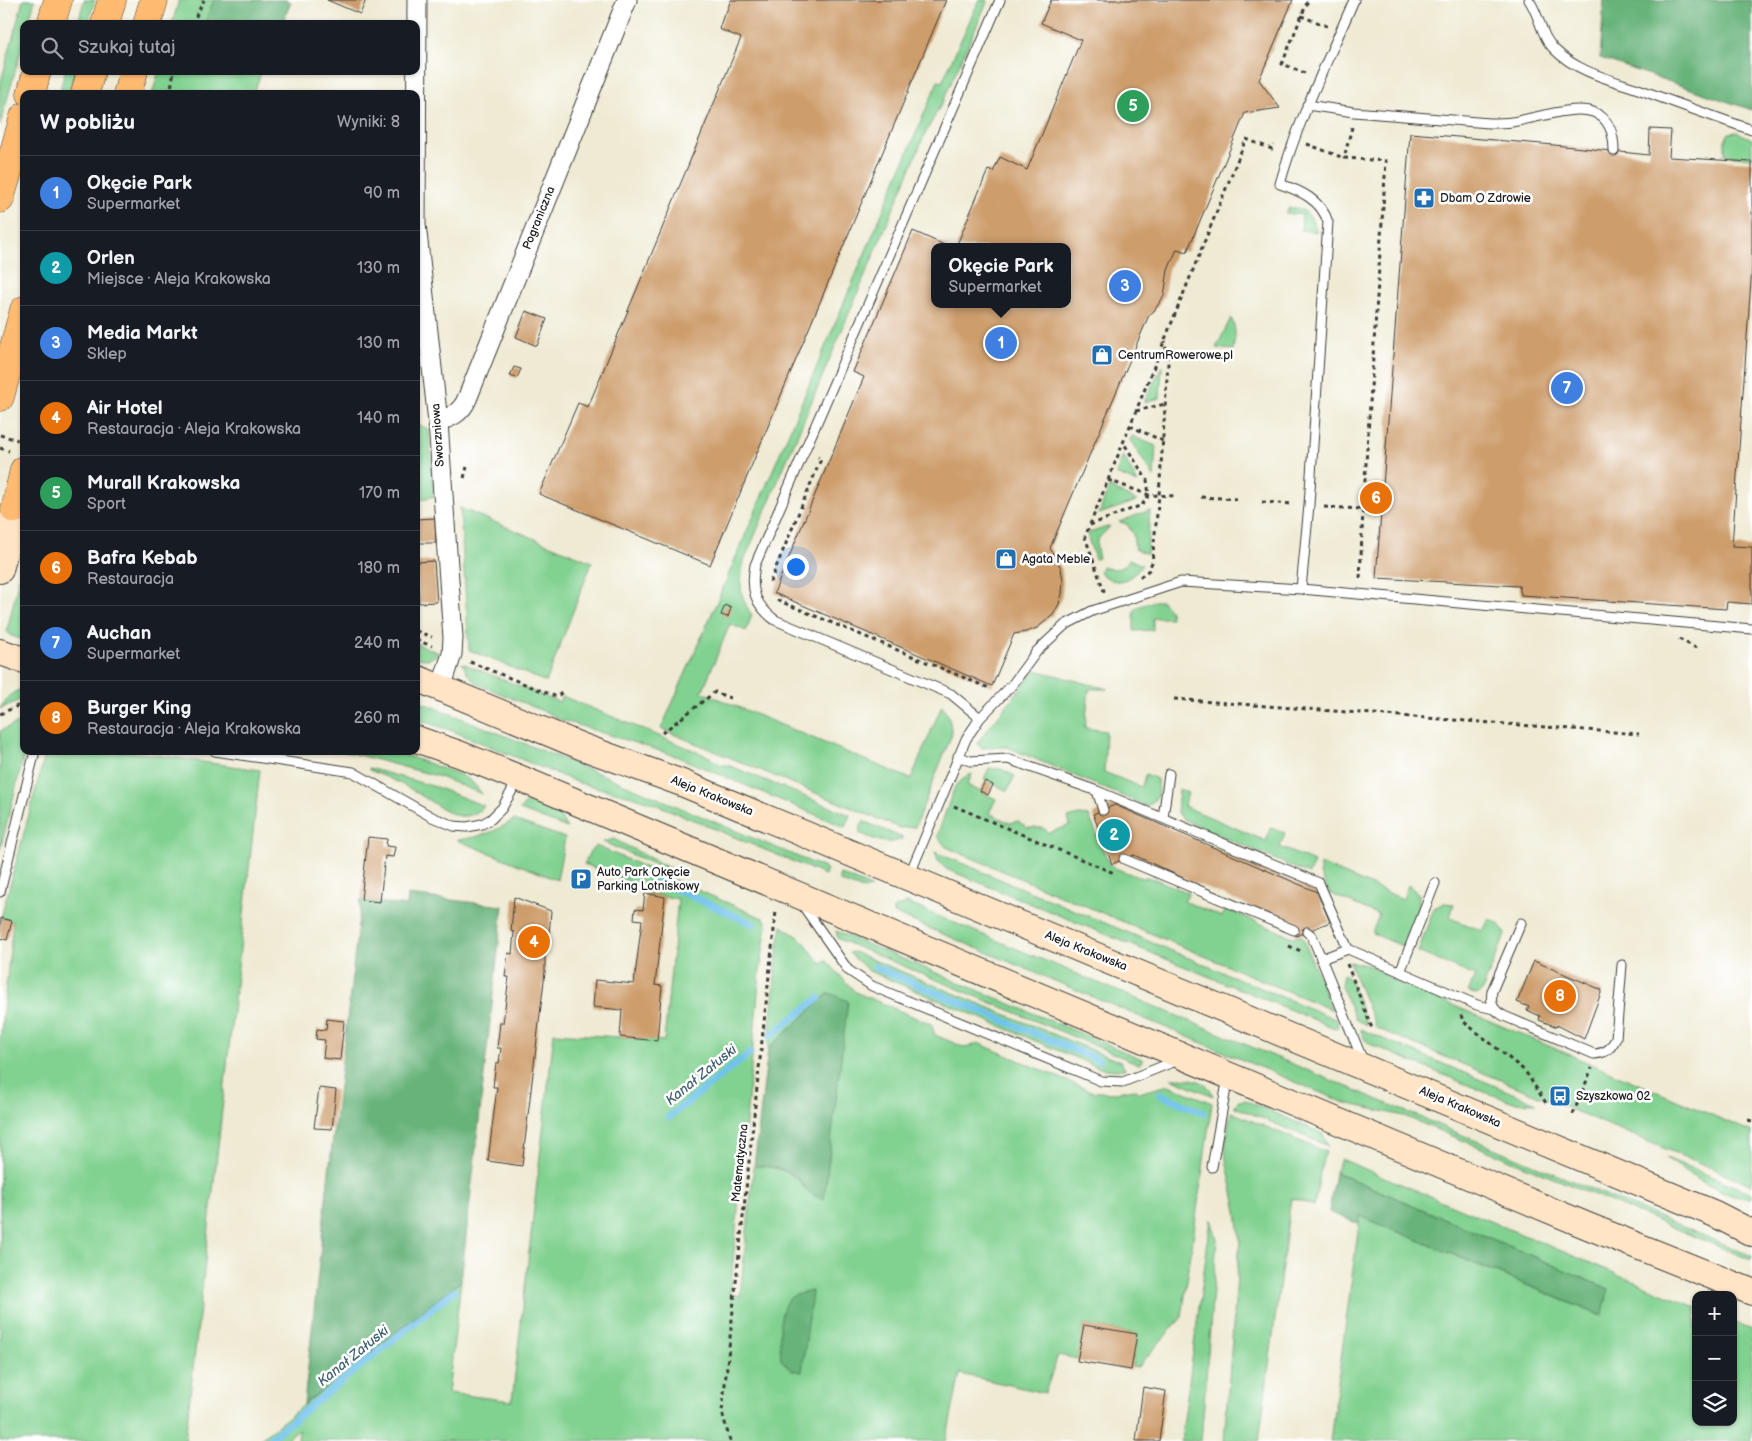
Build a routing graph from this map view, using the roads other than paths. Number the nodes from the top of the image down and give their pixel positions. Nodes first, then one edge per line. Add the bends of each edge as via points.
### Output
1 (58, 0) edge
2 (112, 0) edge
3 (154, 0) edge
4 (417, 0) edge
5 (627, 0) edge
6 (1000, 0) edge
7 (1354, 0) edge
8 (1529, 0) edge
9 (52, 20) edge
10 (106, 20) edge
11 (148, 20) edge
12 (417, 20) edge
13 (36, 75) edge
14 (90, 75) edge
15 (133, 75) edge
16 (417, 75) edge
17 (31, 90) edge
18 (85, 90) edge
19 (128, 90) edge
20 (417, 90) edge
21 (1307, 105) junction
22 (1752, 130) edge
23 (20, 131) edge
24 (1614, 151) dead end
25 (0, 199) edge
26 (420, 260) edge
27 (20, 324) edge
28 (0, 397) edge
29 (438, 422) junction
30 (20, 484) edge
31 (13, 508) edge
32 (0, 570) edge
33 (1301, 589) junction
34 (1752, 629) edge
35 (0, 652) edge
36 (20, 659) edge
37 (420, 680) edge
38 (441, 688) junction
39 (980, 718) junction
40 (420, 740) edge
41 (34, 755) edge
42 (241, 755) edge
43 (958, 756) junction
44 (1169, 774) dead end
45 (519, 778) junction
46 (1097, 791) junction
47 (1103, 810) dead end
48 (1163, 818) junction
49 (1124, 859) dead end
50 (908, 877) junction
51 (1435, 883) dead end
52 (787, 890) junction
53 (0, 892) edge
54 (1521, 923) dead end
55 (1294, 930) dead end
56 (1307, 932) dead end
57 (1345, 950) junction
58 (1321, 959) junction
59 (1622, 965) dead end
60 (1400, 972) junction
61 (1494, 1009) junction
62 (1186, 1057) junction
63 (1366, 1068) junction
64 (1228, 1074) junction
65 (1212, 1167) dead end
66 (1752, 1210) edge
67 (1715, 1214) junction
68 (1752, 1233) edge
69 (1752, 1292) edge

1 - 9 highway
2 - 10 highway
3 - 11 highway
4 - 12 street, Sworzniowa
5 - 29 street, Pograniczna via 464,406
6 - 39 lane via 806,446 756,565 752,586 760,606 775,620 951,694
7 - 21 lane
8 - 22 lane via 1548,42 1570,62
13 - 17 highway
14 - 18 highway
15 - 19 highway
16 - 20 street, Sworzniowa
21 - 24 lane via 1489,123 1510,123 1572,111 1593,112 1602,117 1612,132
21 - 33 lane via 1280,184 1318,204 1328,222
23 - 25 highway
26 - 29 street, Sworzniowa
27 - 28 highway
29 - 38 street, Sworzniowa via 453,638 452,654
30 - 31 highway
31 - 32 main road
33 - 34 lane
33 - 39 lane via 1181,582 1092,610 1050,637 1012,685
35 - 36 main road
37 - 38 main road, Aleja Krakowska
38 - 50 main road, Aleja Krakowska
39 - 43 lane
40 - 45 main road
41 - 53 lane
42 - 45 lane via 353,772 454,826 467,827 491,819 502,808
43 - 46 lane via 970,760 1008,759
43 - 50 lane
44 - 48 lane
45 - 52 main road
46 - 47 lane
46 - 48 lane
48 - 57 lane via 1208,842 1319,883
49 - 55 lane
50 - 63 main road, Aleja Krakowska
51 - 60 lane
52 - 62 main road
52 - 62 lane via 848,970 881,990 1101,1081 1123,1082
54 - 61 lane via 1492,991
56 - 58 lane via 1312,936
57 - 58 lane
57 - 60 lane
58 - 63 lane
59 - 61 lane via 1616,1038 1604,1054 1594,1054
60 - 61 lane via 1477,1005
62 - 64 main road
63 - 67 main road, Aleja Krakowska
64 - 65 lane
64 - 69 main road
66 - 67 main road
67 - 68 main road, Aleja Krakowska

